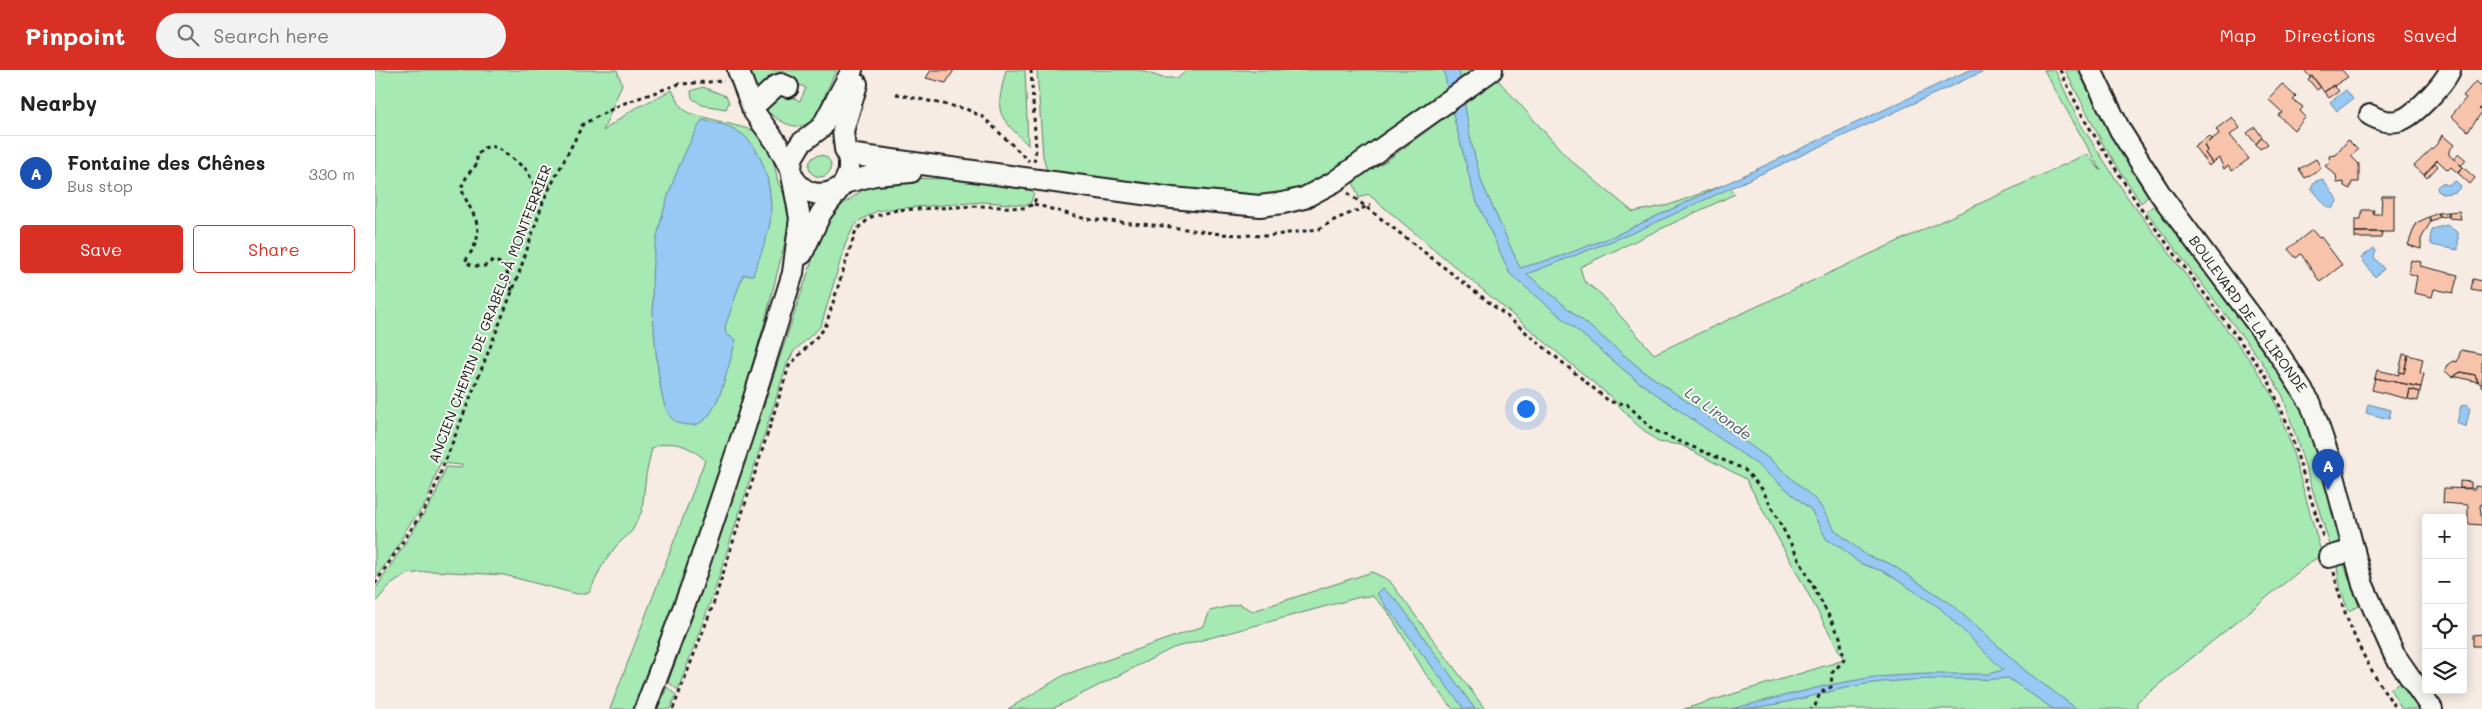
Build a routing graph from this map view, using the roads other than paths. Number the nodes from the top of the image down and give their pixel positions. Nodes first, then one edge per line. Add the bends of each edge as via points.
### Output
1 (852, 70) edge
2 (862, 70) edge
3 (2091, 70) edge
4 (2450, 70) edge
5 (1488, 73) edge
6 (740, 75) edge
7 (788, 87) dead end
8 (752, 108) junction
9 (2370, 115) dead end
10 (765, 127) junction
11 (809, 138) junction
12 (846, 151) junction
13 (792, 172) junction
14 (977, 173) junction
15 (841, 186) junction
16 (793, 273) junction
17 (2354, 550) junction
18 (2329, 557) road end
19 (645, 709) edge
20 (2432, 709) edge

1 - 11 street via 822,127
2 - 12 street via 843,131
3 - 17 street, BOULEVARD DE LA LIRONDE via 2120,130 2161,195 2275,348 2311,404
4 - 9 street via 2443,82 2400,121
5 - 14 street via 1334,182 1294,201 1261,206
6 - 8 street
7 - 8 street via 776,86
8 - 10 street
10 - 11 street via 782,134
10 - 13 street
11 - 12 street via 830,137
11 - 13 street via 793,152
12 - 14 street
12 - 15 street via 850,166
13 - 15 street via 803,189 814,194 826,194
13 - 16 street via 800,218
14 - 15 street via 902,172 875,175
15 - 16 street via 821,213
16 - 19 street via 692,585
17 - 18 street
17 - 20 street, BOULEVARD DE LA LIRONDE via 2363,585 2394,654

